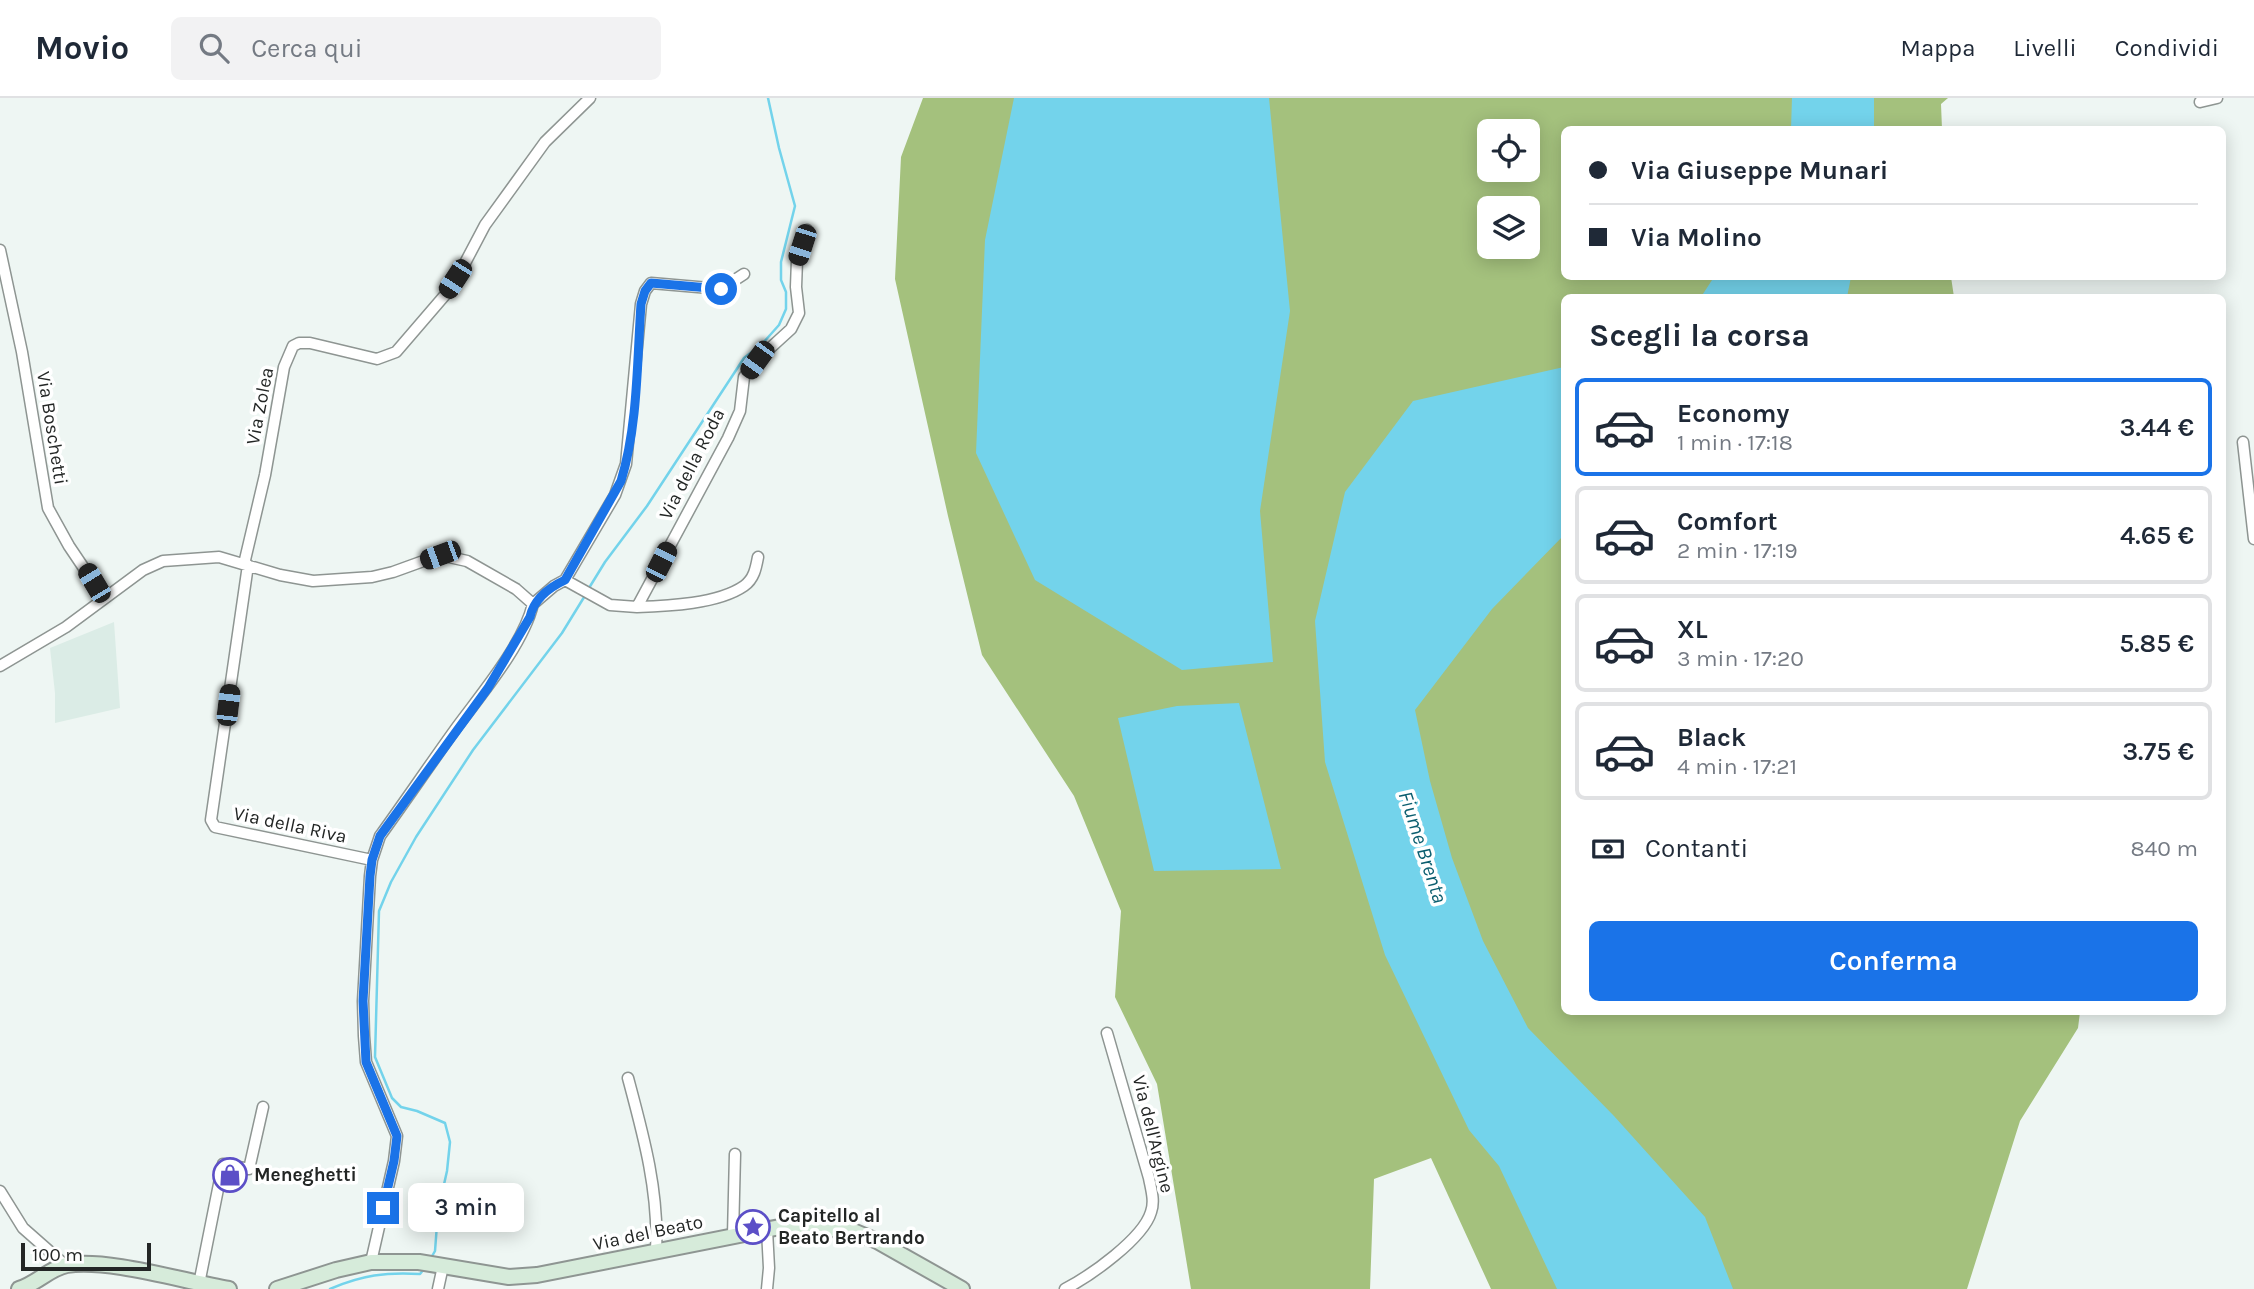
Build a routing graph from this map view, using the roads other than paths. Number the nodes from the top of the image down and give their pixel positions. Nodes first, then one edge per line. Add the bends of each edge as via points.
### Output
1 (590, 98) edge
2 (2217, 98) edge
3 (2200, 102) dead end
4 (807, 230) dead end
5 (0, 250) edge
6 (744, 274) dead end
7 (2243, 442) dead end
8 (2254, 539) edge
9 (758, 557) dead end
10 (246, 565) junction
11 (565, 580) junction
12 (104, 598) junction
13 (533, 604) junction
14 (637, 607) junction
15 (0, 666) edge
16 (372, 860) junction
17 (1108, 1033) dead end
18 (628, 1078) dead end
19 (263, 1107) dead end
20 (735, 1154) dead end
21 (0, 1191) edge
22 (767, 1230) junction
23 (733, 1235) junction
24 (656, 1250) junction
25 (371, 1262) junction
26 (432, 1264) junction
27 (65, 1265) junction
28 (199, 1284) junction
29 (19, 1289) edge
30 (227, 1289) edge
31 (277, 1289) edge
32 (438, 1289) edge
33 (767, 1289) edge
34 (962, 1289) edge
35 (1065, 1289) edge

1 - 10 street, Via Zolea via 545,142 485,225 445,295 396,352 377,359 310,343 293,346 284,367
2 - 3 street
4 - 14 street, Via della Roda via 797,260 799,313 791,330 744,377 740,411 728,438
5 - 12 street, Via Boschetti via 48,508
6 - 11 street via 721,289 651,283 645,291 626,464 615,495
7 - 8 street
9 - 14 street via 755,573 744,586 694,604
10 - 12 street via 219,557 163,561 143,569
10 - 13 street via 313,581 345,580 393,572 440,555 467,561
10 - 16 street, Via della Riva via 211,820 215,827
11 - 13 street
11 - 14 street via 610,605
12 - 15 street
13 - 16 street via 505,660 380,836
16 - 25 street via 363,1001 366,1062 397,1136
17 - 35 street, Via dell'Argine via 1149,1178 1152,1212 1115,1254
18 - 24 street via 658,1220
19 - 28 street via 249,1170 223,1164
20 - 23 street
21 - 27 street via 23,1228
22 - 23 street, Via del Beato
22 - 33 street
22 - 34 street, Via del Beato via 790,1225 853,1231
23 - 24 street, Via del Beato
24 - 26 street, Via del Beato via 509,1277
25 - 26 street, Via del Beato
25 - 31 street, Via del Beato
26 - 32 street
27 - 28 street via 117,1267
27 - 29 street
28 - 30 street

